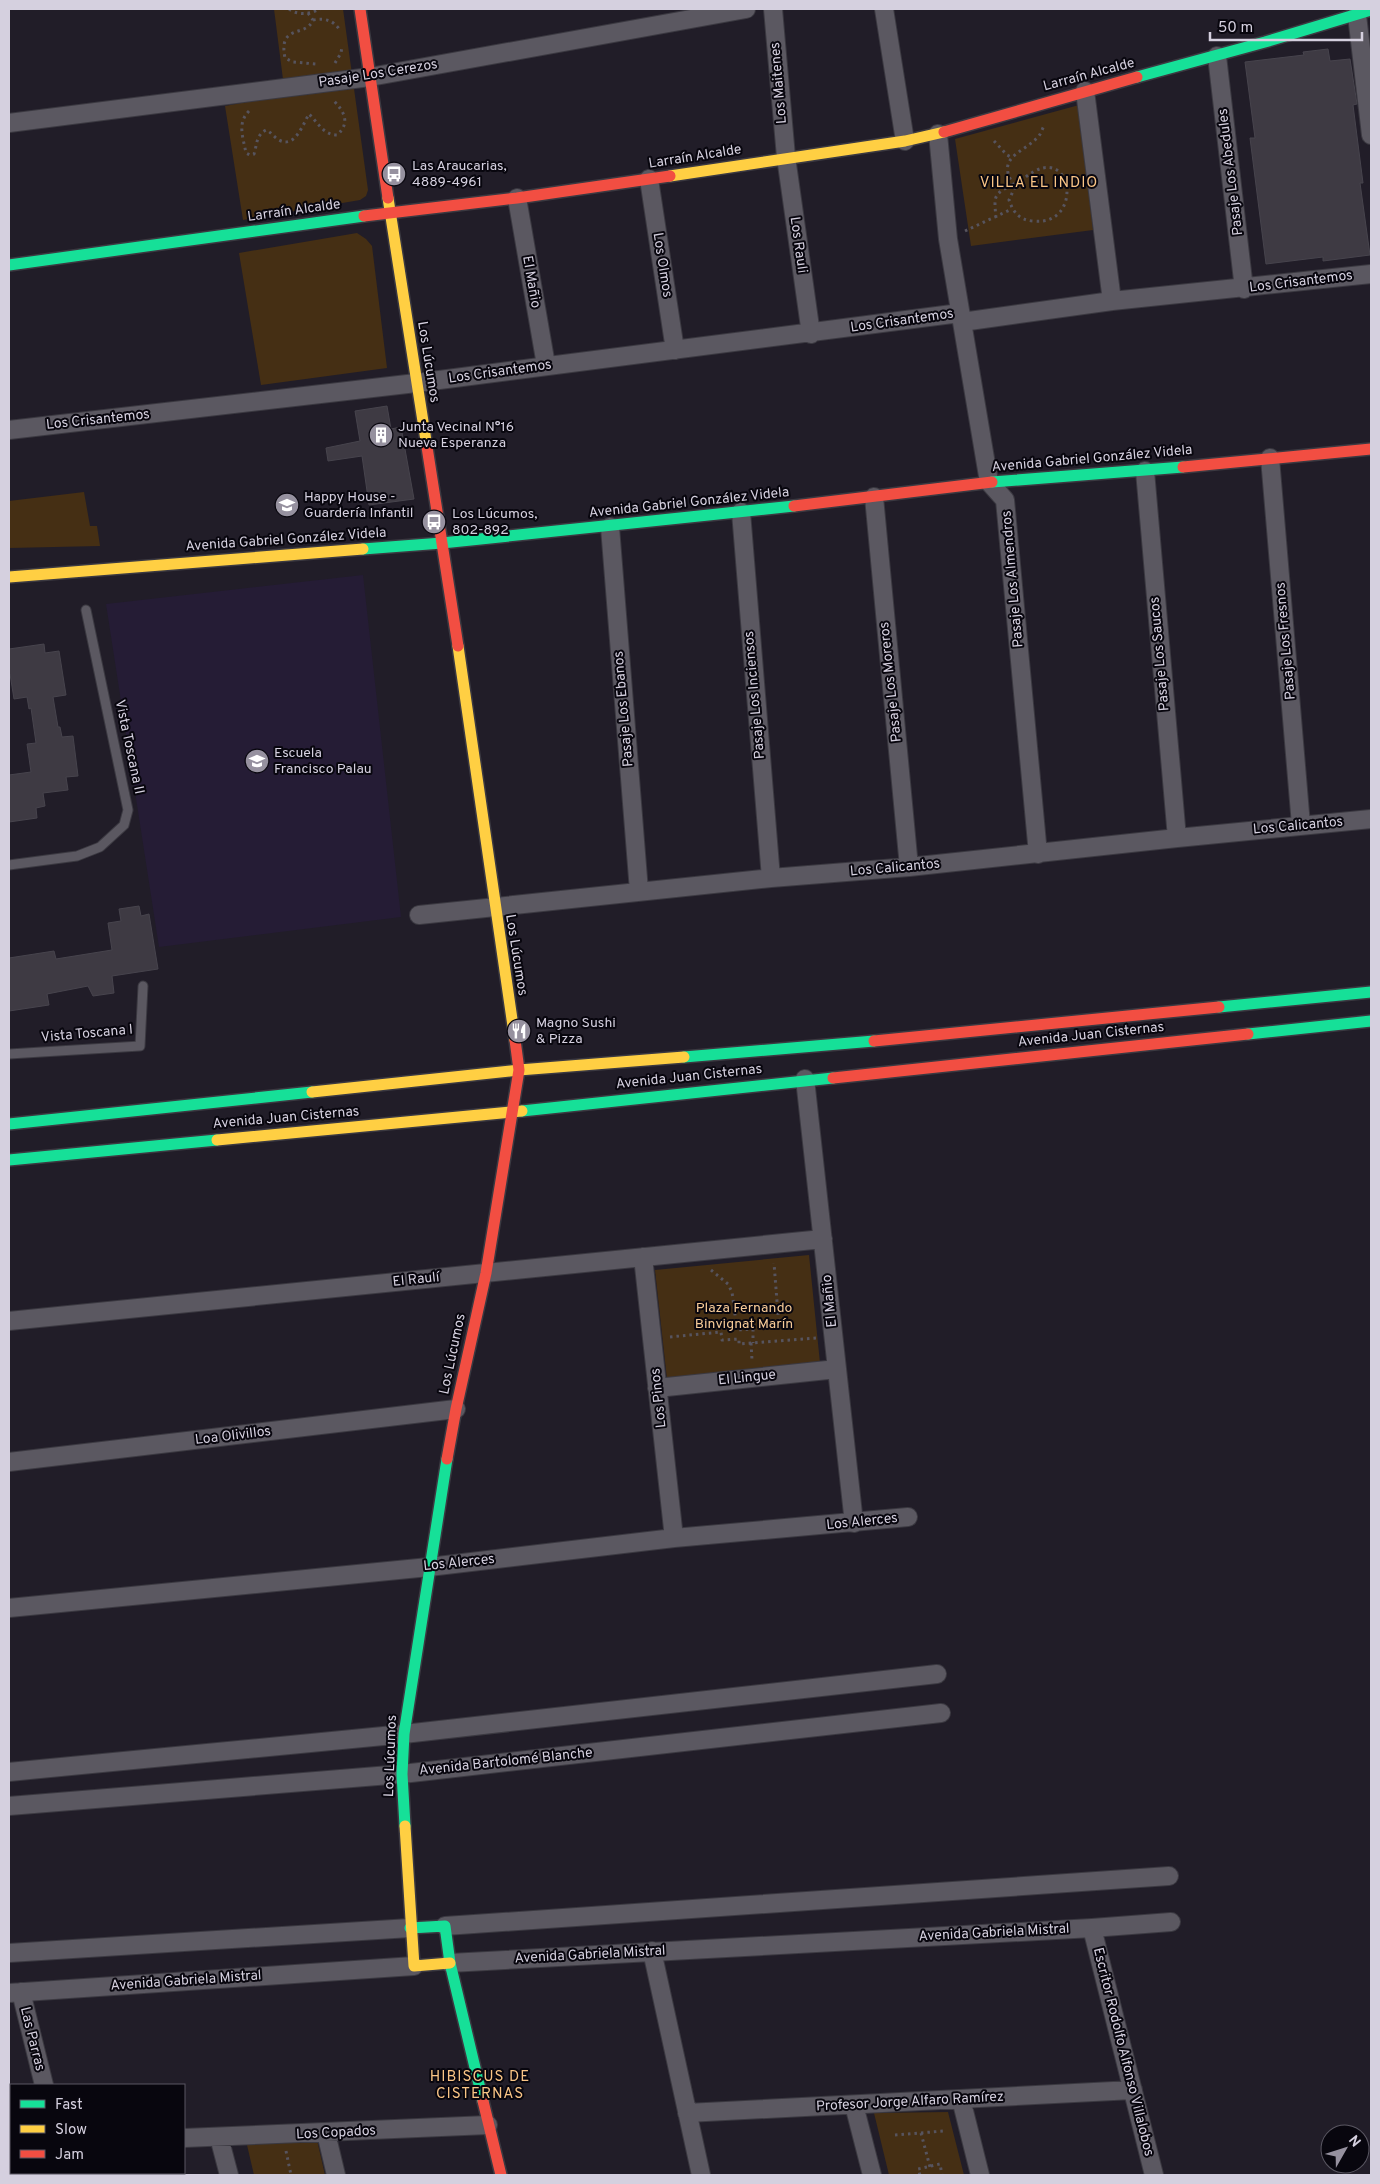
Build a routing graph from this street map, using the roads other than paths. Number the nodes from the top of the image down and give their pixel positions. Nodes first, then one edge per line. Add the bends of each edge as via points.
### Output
1 (360, 9) edge
2 (746, 9) edge
3 (772, 9) edge
4 (884, 9) edge
5 (1364, 12) edge
6 (1217, 56) junction
7 (370, 77) junction
8 (1086, 91) junction
9 (9, 122) edge
10 (938, 134) junction
11 (1371, 135) edge
12 (905, 141) junction
13 (786, 157) junction
14 (649, 179) junction
15 (517, 198) junction
16 (389, 213) junction
17 (9, 265) edge
18 (1371, 274) edge
19 (1244, 289) junction
20 (1112, 301) junction
21 (961, 318) junction
22 (811, 334) junction
23 (675, 350) junction
24 (546, 365) junction
25 (416, 383) junction
26 (9, 430) edge
27 (1371, 449) edge
28 (1270, 458) junction
29 (1145, 471) junction
30 (989, 482) junction
31 (874, 496) junction
32 (741, 512) junction
33 (610, 527) junction
34 (442, 543) junction
35 (9, 576) edge
36 (86, 610) dead end
37 (1371, 819) edge
38 (1301, 825) junction
39 (1177, 838) junction
40 (1038, 854) junction
41 (9, 865) edge
42 (909, 867) junction
43 (771, 878) junction
44 (639, 891) junction
45 (494, 908) junction
46 (418, 915) dead end
47 (143, 986) dead end
48 (1371, 992) edge
49 (1371, 1021) edge
50 (9, 1054) edge
51 (519, 1070) junction
52 (805, 1079) junction
53 (511, 1112) junction
54 (9, 1124) edge
55 (9, 1160) edge
56 (823, 1239) junction
57 (643, 1258) junction
58 (486, 1273) junction
59 (9, 1321) edge
60 (837, 1369) junction
61 (657, 1388) junction
62 (456, 1409) junction
63 (9, 1462) edge
64 (908, 1517) dead end
65 (854, 1523) junction
66 (674, 1538) junction
67 (429, 1567) junction
68 (9, 1608) edge
69 (937, 1674) dead end
70 (942, 1713) dead end
71 (404, 1734) junction
72 (9, 1772) edge
73 (402, 1774) junction
74 (9, 1806) edge
75 (1169, 1876) dead end
76 (1171, 1922) dead end
77 (445, 1926) junction
78 (410, 1928) junction
79 (1092, 1928) junction
80 (652, 1951) junction
81 (9, 1953) edge
82 (450, 1963) junction
83 (414, 1966) junction
84 (15, 1992) edge
85 (44, 2084) edge
86 (1133, 2090) junction
87 (961, 2099) junction
88 (854, 2105) junction
89 (687, 2113) junction
90 (488, 2125) junction
91 (326, 2133) junction
92 (219, 2137) junction
93 (185, 2138) edge
94 (228, 2175) edge
95 (336, 2175) edge
96 (501, 2175) edge
97 (701, 2175) edge
98 (872, 2175) edge
99 (980, 2175) edge
100 (1154, 2175) edge

1 - 7 street, Los Lúcumos
2 - 7 street, Pasaje Los Cerezos
3 - 13 street, Los Maitenes
4 - 12 street
5 - 6 street, Larraín Alcalde
5 - 11 street
6 - 8 street, Larraín Alcalde
6 - 19 street, Pasaje Los Abedules
7 - 9 street, Pasaje Los Cerezos
7 - 16 street, Los Lúcumos
8 - 10 street, Larraín Alcalde
8 - 20 street
10 - 12 street, Larraín Alcalde
10 - 21 street via 948,239
12 - 13 street, Larraín Alcalde
13 - 14 street, Larraín Alcalde
13 - 22 street, Los Rauli
14 - 15 street, Larraín Alcalde
14 - 23 street, Los Olmos
15 - 16 street, Larraín Alcalde
15 - 24 street, El Mañio
16 - 17 street, Larraín Alcalde
16 - 25 street, Los Lúcumos
18 - 19 street, Los Crisantemos
19 - 20 street, Los Crisantemos
20 - 21 street, Los Crisantemos
21 - 22 street, Los Crisantemos
21 - 30 street
22 - 23 street, Los Crisantemos
23 - 24 street, Los Crisantemos
24 - 25 street, Los Crisantemos
25 - 26 street, Los Crisantemos
25 - 34 street, Los Lúcumos
27 - 28 street, Avenida Gabriel González Videla
28 - 29 street, Avenida Gabriel González Videla
28 - 38 street, Pasaje Los Fresnos
29 - 30 street, Avenida Gabriel González Videla
29 - 39 street, Pasaje Los Saucos
30 - 31 street, Avenida Gabriel González Videla
30 - 40 street, Pasaje Los Almendros via 1006,500
31 - 32 street, Avenida Gabriel González Videla
31 - 42 street, Pasaje Los Moreros
32 - 33 street, Avenida Gabriel González Videla
32 - 43 street, Pasaje Los Inciensos
33 - 34 street, Avenida Gabriel González Videla
33 - 44 street, Pasaje Los Ebanos
34 - 35 street, Avenida Gabriel González Videla
34 - 45 street, Los Lúcumos
36 - 41 lane, Vista Toscana II via 128,810 124,825 100,847 77,856
37 - 38 street, Los Calicantos
38 - 39 street, Los Calicantos
39 - 40 street, Los Calicantos
40 - 42 street, Los Calicantos
42 - 43 street, Los Calicantos
43 - 44 street, Los Calicantos
44 - 45 street, Los Calicantos
45 - 46 street, Los Calicantos
45 - 51 street, Los Lúcumos
47 - 50 lane, Vista Toscana I via 140,1046
48 - 51 street, Avenida Juan Cisternas via 818,1046
49 - 52 street, Avenida Juan Cisternas
51 - 53 street, Los Lúcumos
51 - 54 street, Avenida Juan Cisternas
52 - 53 street, Avenida Juan Cisternas
52 - 56 street, El Mañio
53 - 55 street, Avenida Juan Cisternas
53 - 58 street, Los Lúcumos
56 - 57 street, El Raulí
56 - 60 street, El Mañio
57 - 58 street, El Raulí
57 - 61 street, Los Pinos
58 - 59 street, El Raulí
58 - 62 street, Los Lúcumos
60 - 61 street, El Lingue
60 - 65 street, El Mañio
61 - 66 street, Los Pinos
62 - 63 street, Loa Olivillos
62 - 67 street, Los Lúcumos
64 - 65 street, Los Alerces
65 - 66 street, Los Alerces
66 - 67 street, Los Alerces
67 - 68 street, Los Alerces
67 - 71 street, Los Lúcumos
69 - 71 street
70 - 73 street, Avenida Bartolomé Blanche
71 - 72 street
71 - 73 street, Los Lúcumos
73 - 74 street, Avenida Bartolomé Blanche
73 - 78 street, Los Lúcumos
75 - 77 street
76 - 79 street, Avenida Gabriela Mistral
77 - 78 street
77 - 82 street
78 - 81 street
78 - 83 street, Los Lúcumos
79 - 80 street, Avenida Gabriela Mistral
79 - 86 street, Escritor Rodolfo Alfonso Villalobos
80 - 82 street, Avenida Gabriela Mistral
80 - 89 street
82 - 83 street, Avenida Gabriela Mistral
82 - 90 street
83 - 84 street, Avenida Gabriela Mistral
84 - 85 street, Las Parras
86 - 87 street, Profesor Jorge Alfaro Ramírez
86 - 100 street, Escritor Rodolfo Alfonso Villalobos
87 - 88 street, Profesor Jorge Alfaro Ramírez
87 - 99 street
88 - 89 street, Profesor Jorge Alfaro Ramírez
88 - 98 street
89 - 97 street
90 - 91 street, Los Copados
90 - 96 street
91 - 92 street, Los Copados
91 - 95 street
92 - 93 street, Los Copados
92 - 94 street

